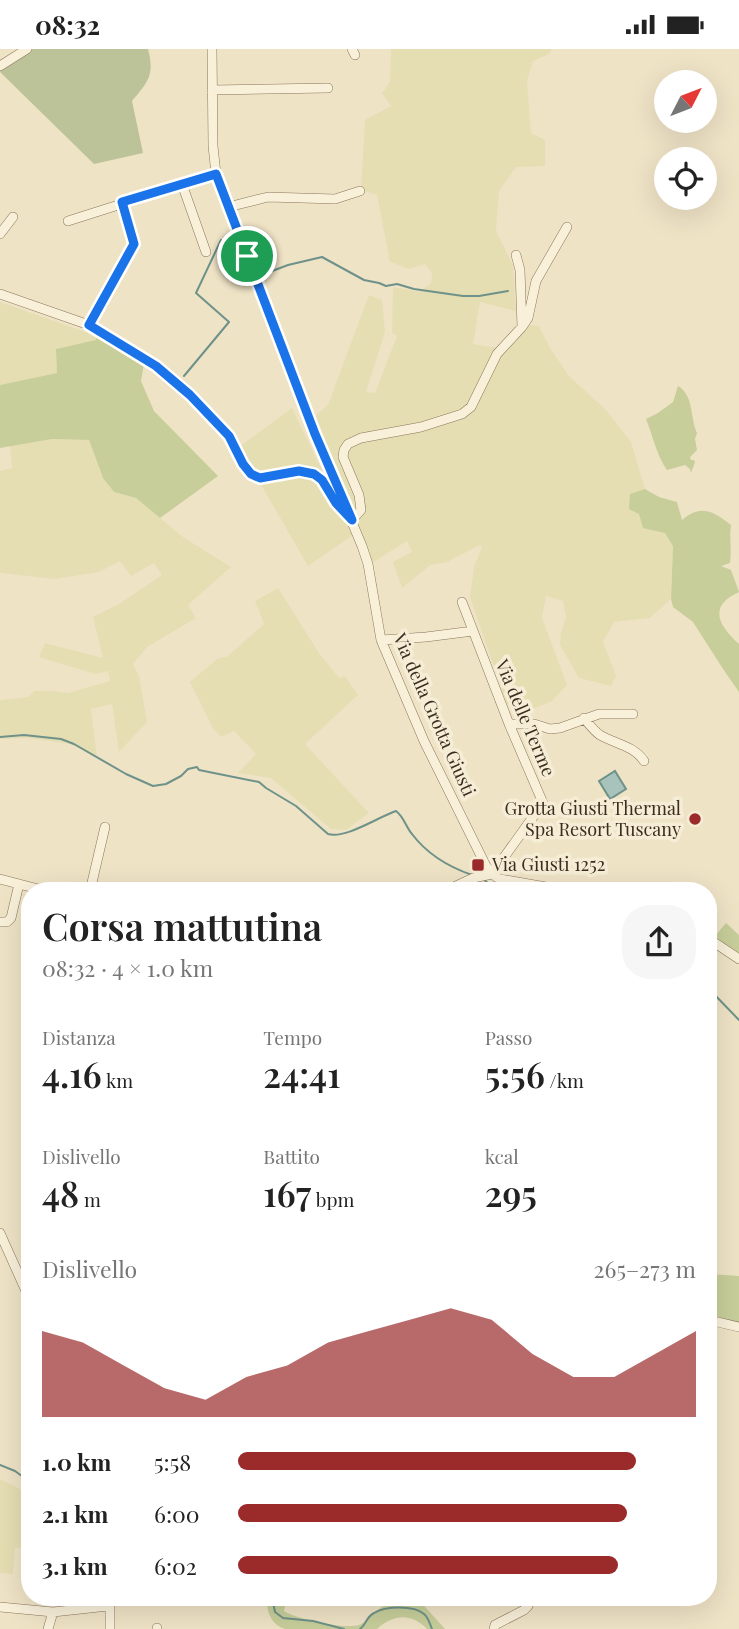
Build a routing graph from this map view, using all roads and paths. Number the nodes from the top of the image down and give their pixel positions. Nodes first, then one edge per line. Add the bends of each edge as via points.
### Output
1 (27, 49) edge
2 (212, 49) edge
3 (0, 66) edge
4 (328, 88) dead end
5 (212, 90) junction
6 (216, 174) junction
7 (182, 184) junction
8 (360, 191) dead end
9 (122, 202) junction
10 (228, 207) junction
11 (13, 217) dead end
12 (68, 221) dead end
13 (567, 227) dead end
14 (0, 234) edge
15 (206, 252) dead end
16 (516, 255) dead end
17 (0, 294) edge
18 (89, 325) junction
19 (522, 327) junction
20 (352, 520) junction
21 (462, 602) dead end
22 (473, 631) junction
23 (381, 640) junction
24 (633, 714) dead end
25 (584, 718) junction
26 (509, 724) junction
27 (644, 761) dead end
28 (105, 827) dead end
29 (492, 874) junction
30 (0, 879) edge
31 (472, 881) edge
32 (92, 882) edge
33 (517, 882) edge
34 (19, 884) joint
35 (0, 922) edge
36 (717, 944) edge
37 (739, 959) edge
38 (0, 1233) edge
39 (21, 1280) edge
40 (717, 1322) edge
41 (739, 1327) edge
42 (87, 1606) edge
43 (109, 1606) edge
44 (528, 1606) edge
45 (0, 1607) edge
46 (53, 1612) junction
47 (48, 1629) edge
48 (110, 1629) edge
49 (494, 1629) edge

1 - 3 street
2 - 5 street, Via della Grotta Giusti
4 - 5 street
5 - 6 street, Via della Grotta Giusti
6 - 7 street
6 - 10 street, Via della Grotta Giusti
7 - 9 street
7 - 15 street
8 - 10 street via 335,199 268,197
9 - 12 street
9 - 18 street via 134,244
10 - 20 street, Via della Grotta Giusti
11 - 14 street
13 - 19 street via 536,281
16 - 19 street
17 - 18 street
18 - 20 street via 156,366 190,395 229,436 251,474 260,478 299,471 314,474
19 - 20 street via 497,354 471,407 462,414 348,444 343,457 361,506
20 - 23 street, Via della Grotta Giusti via 368,564
21 - 22 street, Via delle Terme
22 - 23 street
22 - 26 street, Via delle Terme
23 - 29 street, Via della Grotta Giusti via 424,741
24 - 25 street
25 - 26 street via 550,729
25 - 27 street via 598,734 639,753
26 - 29 street, Via delle Terme via 543,803
28 - 32 street
29 - 31 street
29 - 33 street
30 - 34 street
34 - 35 street via 12,916
36 - 37 street
38 - 39 street
40 - 41 street
42 - 46 street
43 - 48 street
44 - 49 street
45 - 46 street
46 - 47 street

